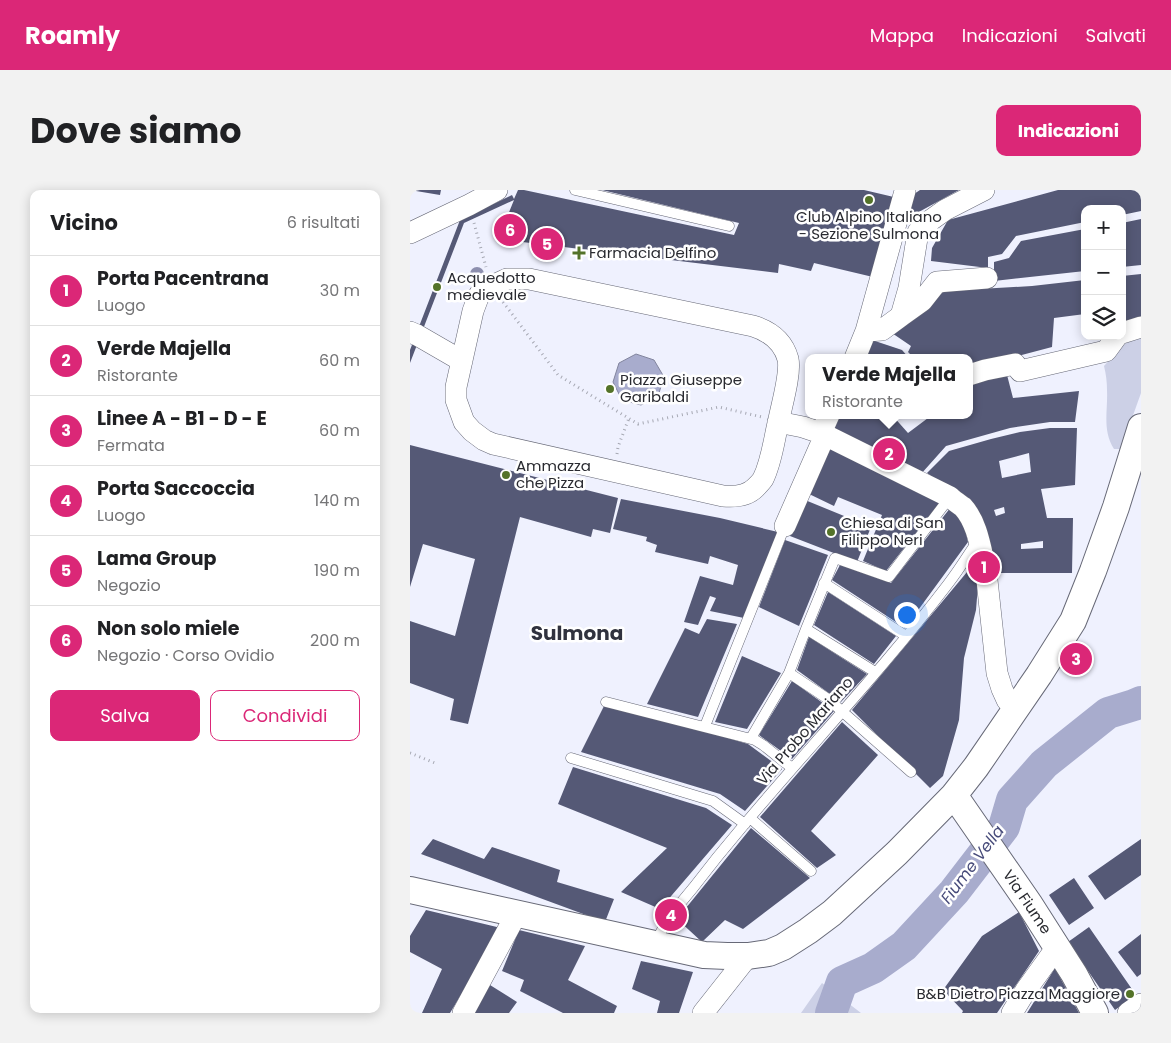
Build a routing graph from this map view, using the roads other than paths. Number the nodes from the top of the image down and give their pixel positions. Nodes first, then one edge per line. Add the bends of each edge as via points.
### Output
1 (497, 190) edge
2 (575, 190) edge
3 (904, 190) edge
4 (984, 190) edge
5 (729, 226) dead end
6 (410, 233) edge
7 (987, 278) dead end
8 (901, 316) junction
9 (1141, 327) edge
10 (866, 331) junction
11 (410, 332) edge
12 (1126, 332) edge
13 (1114, 340) edge
14 (857, 354) edge
15 (462, 361) junction
16 (973, 374) edge
17 (778, 422) junction
18 (1141, 427) edge
19 (825, 428) edge
20 (950, 497) junction
21 (785, 526) joint
22 (979, 539) junction
23 (824, 583) junction
24 (806, 629) junction
25 (906, 636) junction
26 (875, 672) junction
27 (789, 674) junction
28 (606, 702) dead end
29 (1016, 709) junction
30 (842, 711) junction
31 (705, 726) junction
32 (751, 738) junction
33 (571, 758) dead end
34 (792, 768) junction
35 (911, 772) dead end
36 (954, 795) junction
37 (748, 821) junction
38 (811, 871) dead end
39 (410, 879) edge
40 (410, 890) edge
41 (440, 896) junction
42 (517, 913) junction
43 (656, 944) junction
44 (1057, 947) junction
45 (748, 956) junction
46 (1141, 1004) edge
47 (464, 1013) edge
48 (703, 1013) edge
49 (1012, 1013) edge
50 (1095, 1013) edge
51 (1128, 1013) edge

1 - 6 street
2 - 5 lane
3 - 10 street
4 - 8 street via 945,210 918,232
7 - 8 street via 937,282 922,301
8 - 10 street via 882,330
9 - 12 street
10 - 14 street
11 - 15 street
13 - 16 street via 1106,352 1020,371 1015,364
15 - 17 street via 456,400 464,422 484,440 723,496 735,497 754,490 762,480
15 - 17 street via 472,311 480,295 508,279 529,280 764,330 783,347 788,360
17 - 19 street via 803,428
18 - 29 street via 1116,507 1072,621
19 - 20 street
19 - 21 street
20 - 22 street via 964,509
20 - 23 lane via 889,577 835,558
21 - 31 lane
22 - 25 lane, Via Probo Mariano
22 - 29 street via 997,673 1007,700
23 - 24 lane
23 - 25 lane
24 - 26 lane
24 - 27 lane
25 - 26 lane, Via Probo Mariano
26 - 30 lane, Via Probo Mariano
27 - 30 lane
27 - 32 lane
28 - 31 lane
29 - 36 street
30 - 34 lane, Via Probo Mariano
30 - 35 lane
31 - 32 lane
32 - 34 lane
33 - 37 lane via 713,800
34 - 37 lane, Via Probo Mariano
36 - 44 street, Via Fiume
36 - 45 street via 897,853 808,931 783,947
37 - 38 lane
37 - 43 lane, Via Probo Mariano via 671,915
39 - 41 street
40 - 41 street
41 - 42 street
42 - 43 street
42 - 47 street
43 - 45 street via 704,955
44 - 49 street
44 - 50 street, Via Fiume
45 - 48 street
46 - 51 street

